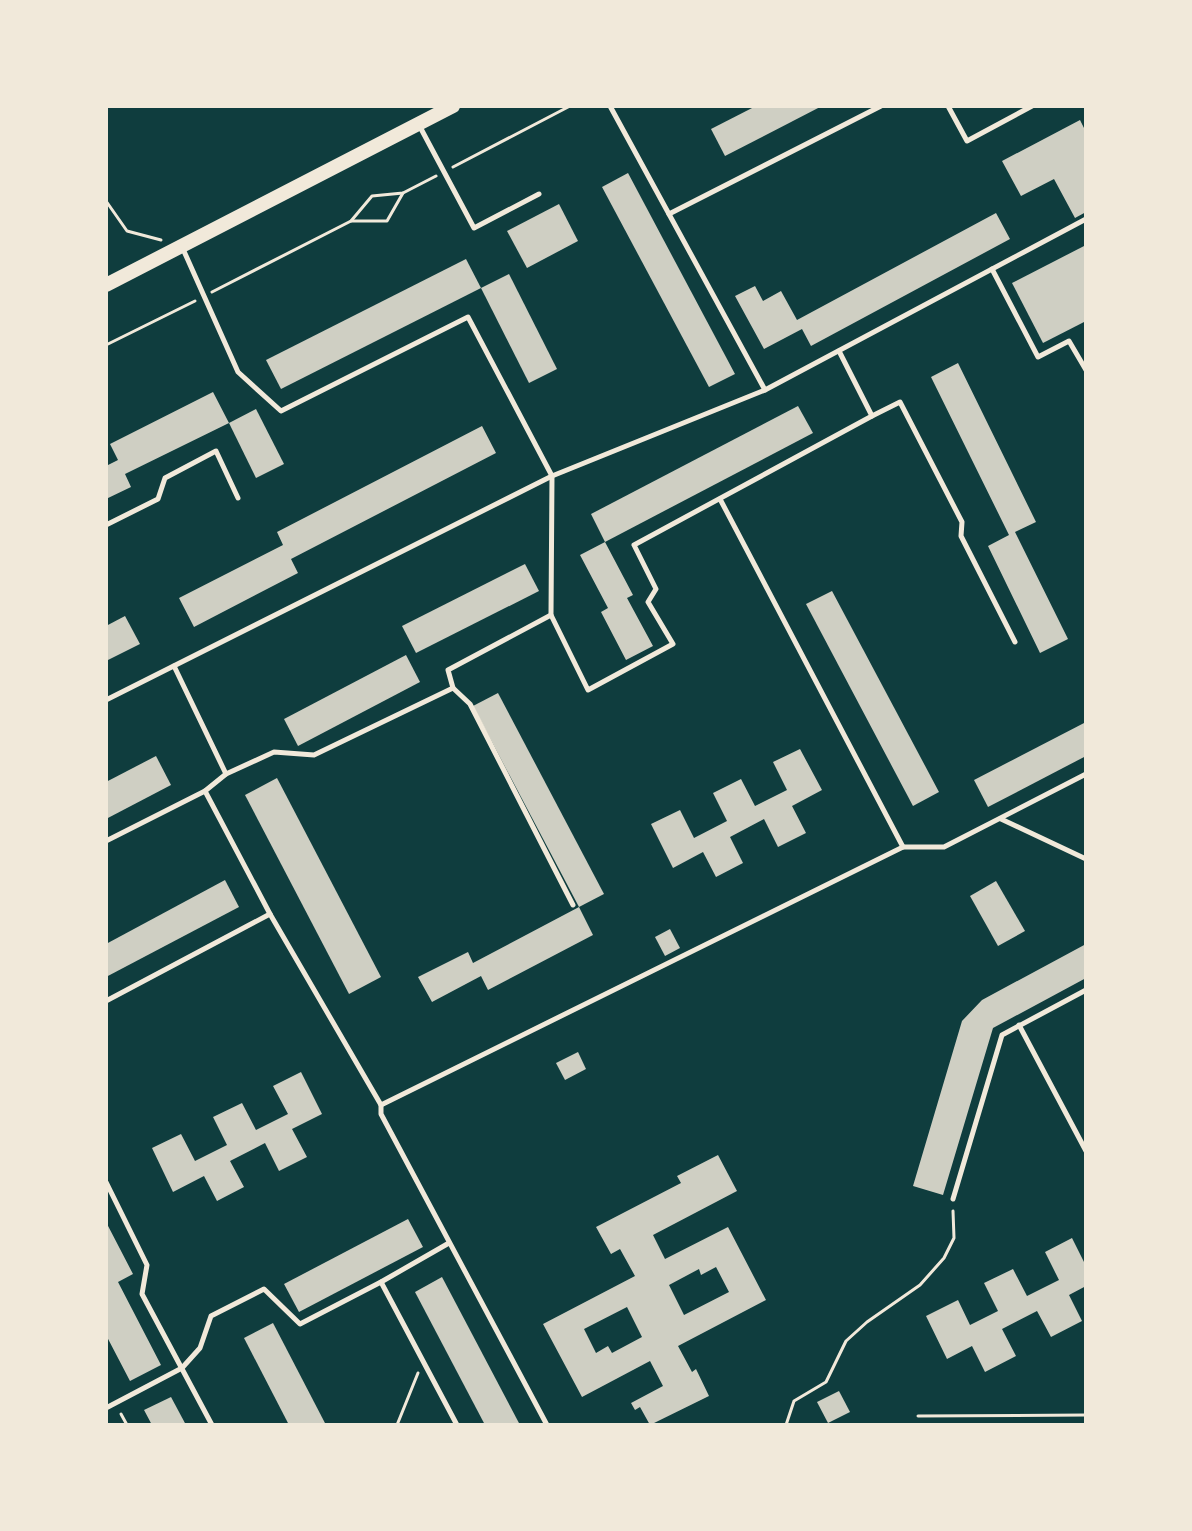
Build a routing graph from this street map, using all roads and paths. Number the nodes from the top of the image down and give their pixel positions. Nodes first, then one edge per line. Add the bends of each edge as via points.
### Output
1 (451, 106) edge
2 (570, 106) edge
3 (610, 106) edge
4 (881, 106) edge
5 (948, 106) edge
6 (1032, 106) edge
7 (418, 124) junction
8 (443, 172) junction
9 (403, 193) junction
10 (539, 194) dead end
11 (106, 201) edge
12 (669, 214) junction
13 (1086, 219) edge
14 (351, 221) junction
15 (182, 246) junction
16 (992, 269) junction
17 (106, 285) edge
18 (206, 295) junction
19 (106, 345) edge
20 (839, 351) junction
21 (1086, 370) edge
22 (765, 390) junction
23 (872, 416) junction
24 (552, 476) junction
25 (238, 498) dead end
26 (720, 499) junction
27 (106, 525) edge
28 (551, 615) junction
29 (1015, 642) dead end
30 (174, 666) junction
31 (453, 688) junction
32 (106, 700) edge
33 (226, 774) junction
34 (1086, 774) edge
35 (205, 791) junction
36 (1001, 819) junction
37 (106, 841) edge
38 (903, 847) junction
39 (1086, 859) edge
40 (573, 905) dead end
41 (270, 914) junction
42 (1086, 990) edge
43 (106, 1001) edge
44 (1019, 1025) junction
45 (381, 1105) junction
46 (1086, 1151) edge
47 (106, 1182) edge
48 (953, 1199) joint
49 (449, 1243) junction
50 (381, 1282) junction
51 (423, 1361) junction
52 (182, 1368) junction
53 (106, 1408) edge
54 (1086, 1415) edge
55 (918, 1416) dead end
56 (212, 1425) edge
57 (397, 1425) edge
58 (457, 1425) edge
59 (547, 1425) edge
60 (786, 1425) edge

1 - 7 main road
2 - 8 path
3 - 12 lane
4 - 12 lane
5 - 6 lane via 967,141
7 - 8 lane
7 - 15 main road
8 - 9 path
8 - 10 lane via 474,228
9 - 14 path via 372,196
9 - 14 path via 387,221
11 - 15 path via 127,231
12 - 22 lane
13 - 16 lane
14 - 18 path
15 - 17 main road
15 - 18 lane
16 - 20 lane
16 - 21 lane via 1038,357 1069,341
18 - 19 path
18 - 24 lane via 238,372 281,411 468,317
20 - 22 lane
20 - 23 lane
22 - 24 lane
23 - 26 lane
23 - 29 lane via 900,402 962,522 961,536
24 - 28 lane
24 - 30 lane
25 - 27 lane via 216,451 165,478 158,499
26 - 28 lane via 634,545 656,589 648,602 673,644 588,690
26 - 38 lane
28 - 31 lane via 448,670
30 - 32 lane
30 - 33 lane
31 - 33 lane via 314,755 274,752
31 - 40 lane via 470,704
33 - 35 lane
34 - 36 lane
35 - 37 lane
35 - 41 lane
36 - 38 lane via 944,847
36 - 39 lane
38 - 45 lane
41 - 43 lane
41 - 45 lane
42 - 44 lane
44 - 46 lane
44 - 48 lane via 1002,1035
45 - 49 lane
47 - 52 lane via 147,1265 142,1294
48 - 60 path via 954,1238 944,1258 920,1285 846,1341 826,1382 794,1401
49 - 50 lane
49 - 59 lane
50 - 51 lane
50 - 52 lane via 300,1324 264,1289 211,1316 200,1348
51 - 57 path
51 - 58 lane
52 - 53 lane
52 - 56 lane
54 - 55 path

